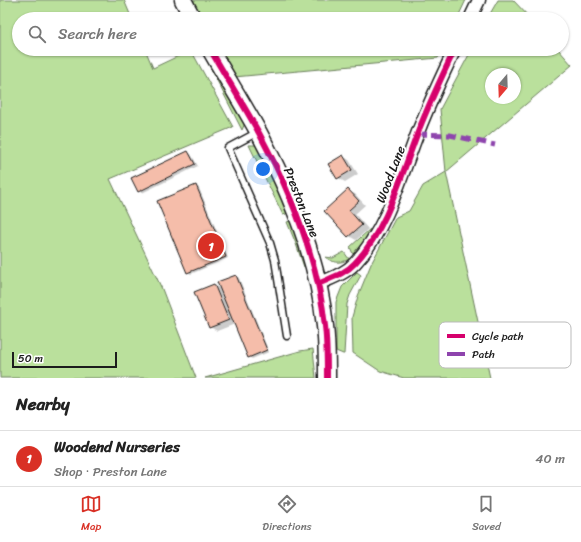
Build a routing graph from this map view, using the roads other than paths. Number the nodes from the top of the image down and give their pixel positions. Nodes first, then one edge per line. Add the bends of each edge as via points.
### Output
1 (183, 0) edge
2 (479, 0) edge
3 (189, 12) edge
4 (473, 12) edge
5 (214, 56) edge
6 (452, 56) edge
7 (258, 132) junction
8 (318, 284) junction
9 (287, 336) dead end
10 (327, 378) edge

1 - 3 street
2 - 4 street
5 - 7 street, Preston Lane
6 - 8 street, Wood Lane via 424,115 394,194 372,241 346,271
7 - 8 street, Preston Lane via 282,178 300,223
7 - 9 lane via 228,148 270,243
8 - 10 street, Preston Lane via 325,326

